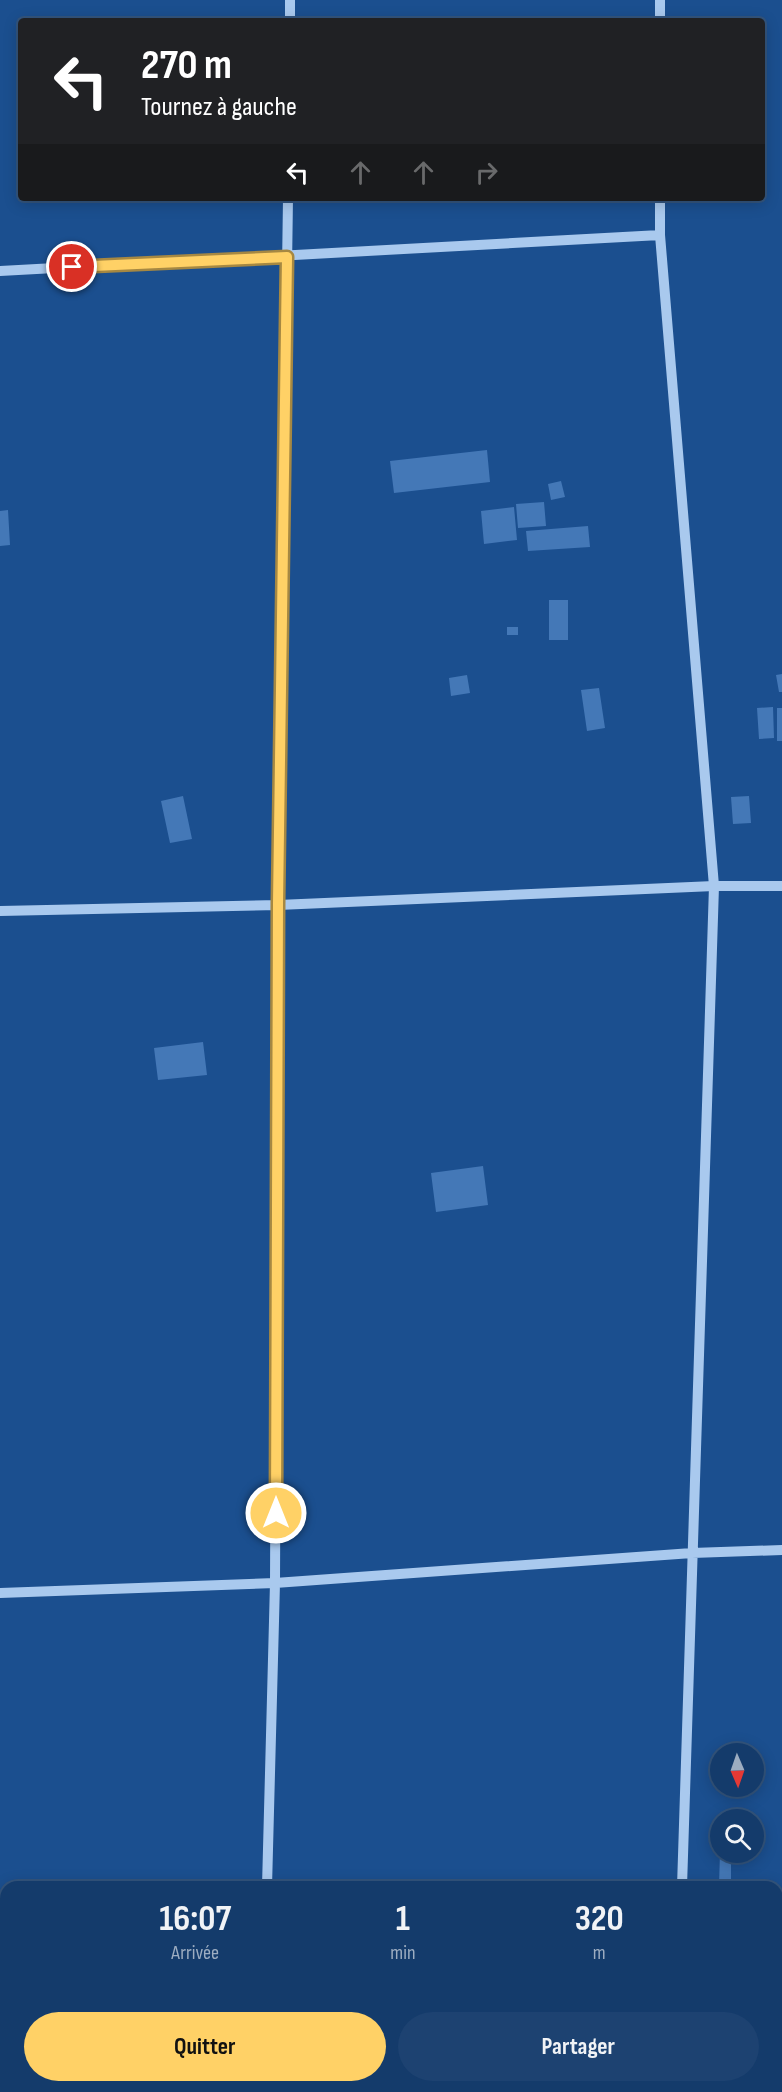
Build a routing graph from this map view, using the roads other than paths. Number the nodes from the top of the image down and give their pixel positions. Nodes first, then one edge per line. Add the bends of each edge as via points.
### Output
1 (290, 0) edge
2 (660, 0) edge
3 (290, 18) edge
4 (660, 18) edge
5 (288, 201) edge
6 (660, 201) edge
7 (660, 235) junction
8 (287, 257) junction
9 (0, 271) edge
10 (714, 886) junction
11 (782, 886) edge
12 (278, 904) junction
13 (0, 911) edge
14 (782, 1550) edge
15 (693, 1553) junction
16 (275, 1583) junction
17 (0, 1593) edge
18 (267, 1881) edge
19 (682, 1881) edge

1 - 3 street
2 - 4 street
5 - 8 street
6 - 7 street
7 - 8 street
7 - 10 street
8 - 9 street
8 - 12 street
10 - 11 street
10 - 12 street
10 - 15 street
12 - 13 street
12 - 16 street
14 - 15 street
15 - 16 street
15 - 19 street
16 - 17 street
16 - 18 street

